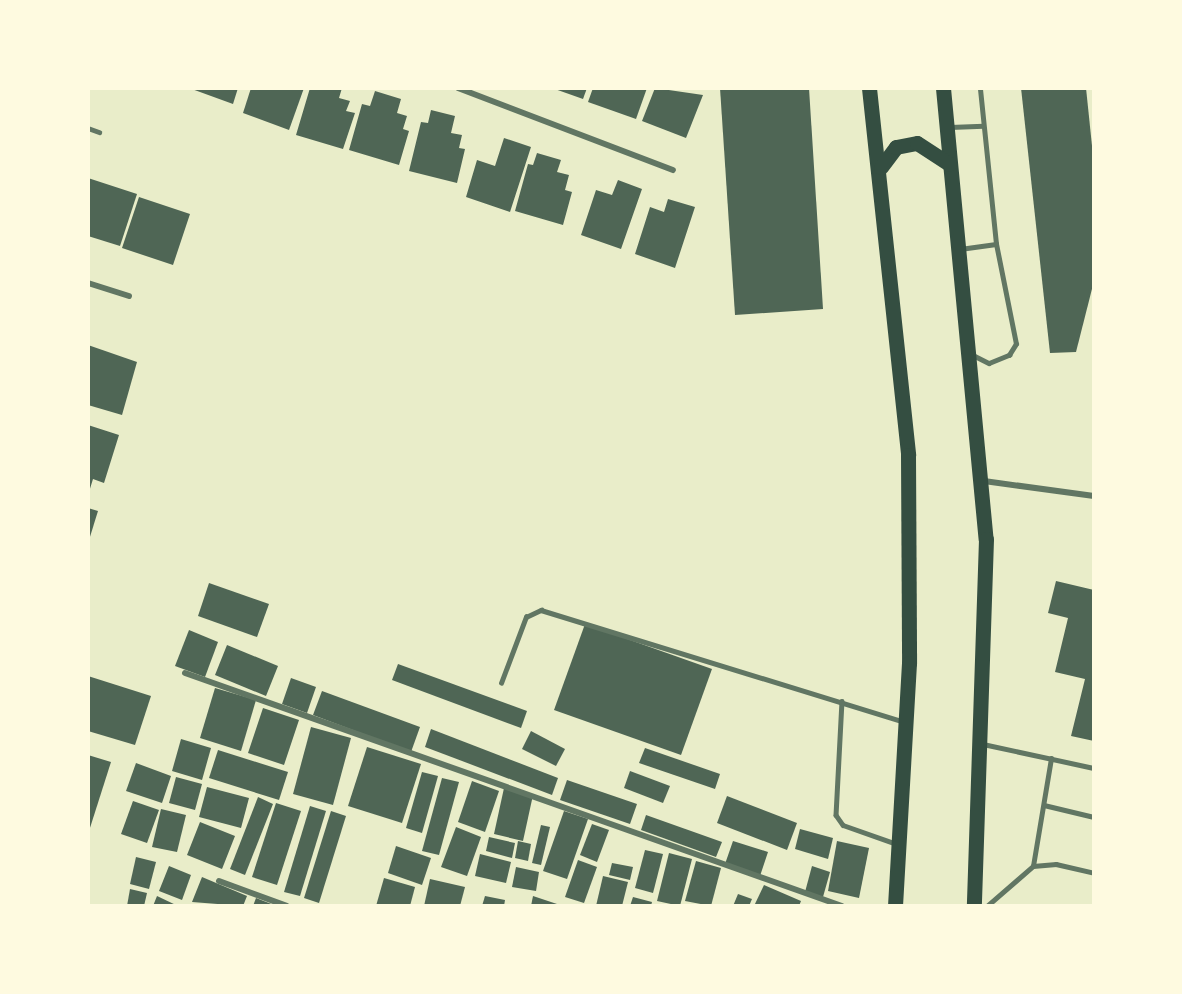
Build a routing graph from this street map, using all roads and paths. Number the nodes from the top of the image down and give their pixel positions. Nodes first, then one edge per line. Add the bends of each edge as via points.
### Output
1 (458, 88) edge
2 (869, 88) edge
3 (943, 88) edge
4 (980, 88) edge
5 (983, 126) junction
6 (946, 127) junction
7 (88, 128) edge
8 (99, 132) dead end
9 (949, 164) junction
10 (881, 167) junction
11 (673, 170) dead end
12 (996, 244) junction
13 (958, 249) junction
14 (88, 283) edge
15 (129, 296) dead end
16 (970, 354) junction
17 (984, 481) junction
18 (1094, 496) edge
19 (185, 673) dead end
20 (501, 683) dead end
21 (842, 701) junction
22 (906, 722) junction
23 (983, 744) junction
24 (1052, 758) junction
25 (1094, 768) edge
26 (1044, 805) junction
27 (1094, 817) edge
28 (899, 844) junction
29 (1033, 866) junction
30 (1094, 873) edge
31 (219, 881) dead end
32 (287, 906) edge
33 (842, 906) edge
34 (895, 906) edge
35 (975, 906) edge
36 (987, 906) edge

1 - 11 street
2 - 10 main road
3 - 6 main road
4 - 5 lane
5 - 6 lane
5 - 12 lane
6 - 9 main road
7 - 8 lane
9 - 10 main road via 938,152 917,143 896,147
9 - 13 main road
10 - 22 main road via 908,455
12 - 13 lane
12 - 16 lane via 1016,344 1009,355 989,363
13 - 16 main road
14 - 15 street
16 - 17 main road
17 - 18 street
17 - 23 main road
19 - 33 street
20 - 21 lane via 526,617 541,610
21 - 22 lane
21 - 28 lane via 836,815 843,825
22 - 28 main road
23 - 24 lane
23 - 35 main road
24 - 25 lane
24 - 26 lane
26 - 27 lane
26 - 29 lane
28 - 34 main road
29 - 30 lane via 1056,864
29 - 36 lane
31 - 32 street

